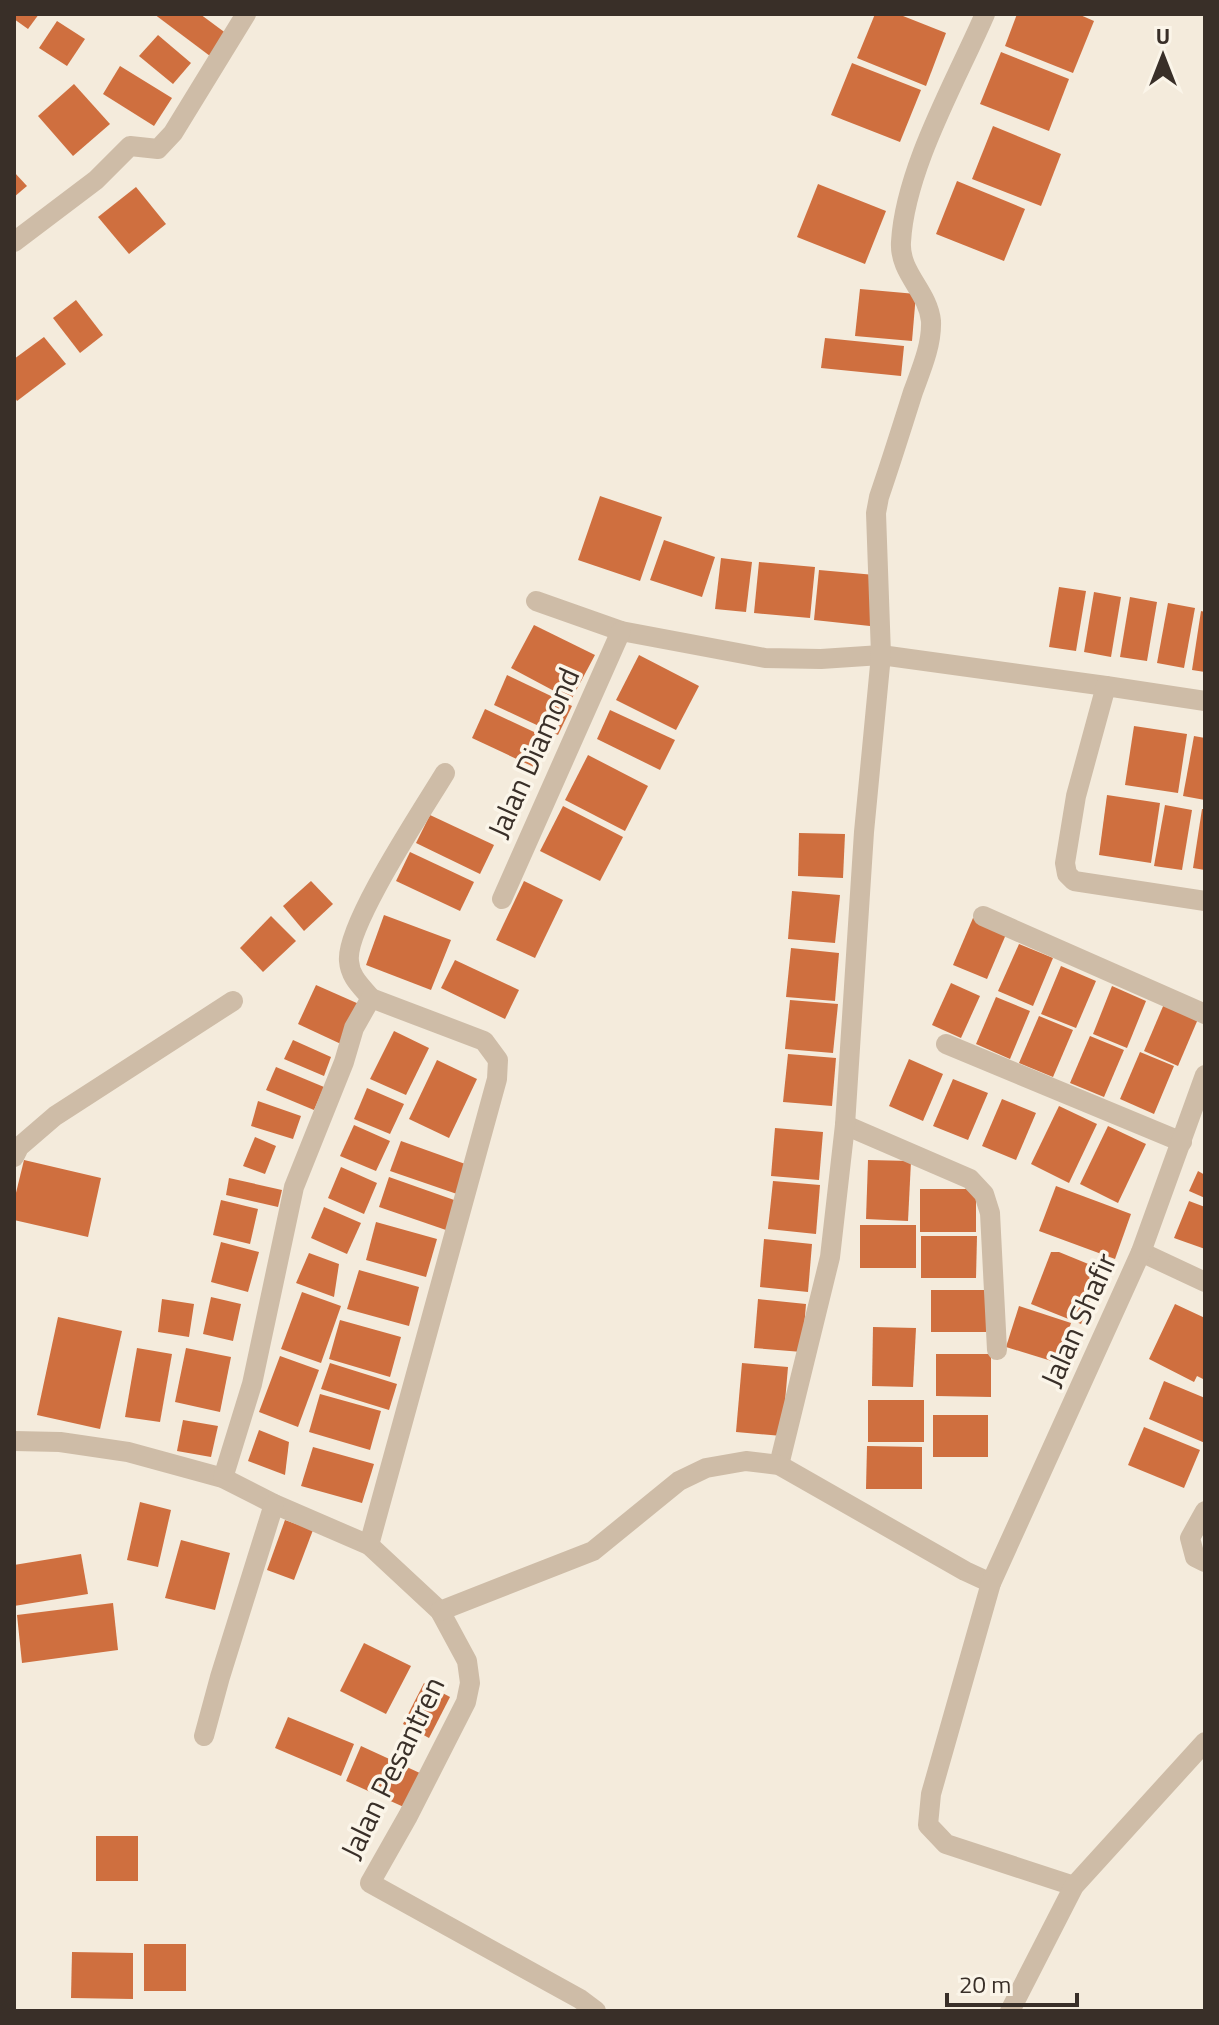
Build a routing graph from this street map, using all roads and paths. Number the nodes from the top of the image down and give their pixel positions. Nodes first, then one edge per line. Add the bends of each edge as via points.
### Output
1 (246, 14) edge
2 (985, 14) edge
3 (14, 242) edge
4 (536, 601) dead end
5 (621, 631) junction
6 (881, 655) junction
7 (1106, 686) junction
8 (1205, 701) edge
9 (445, 773) dead end
10 (502, 899) dead end
11 (1205, 901) edge
12 (983, 916) dead end
13 (371, 998) junction
14 (233, 1001) dead end
15 (1205, 1014) edge
16 (946, 1044) dead end
17 (1205, 1075) edge
18 (845, 1125) junction
19 (1182, 1142) junction
20 (14, 1157) edge
21 (1141, 1252) junction
22 (1205, 1282) edge
23 (997, 1350) dead end
24 (14, 1441) edge
25 (779, 1465) junction
26 (223, 1478) junction
27 (274, 1504) junction
28 (1205, 1511) edge
29 (369, 1545) junction
30 (1205, 1562) edge
31 (991, 1583) junction
32 (440, 1611) junction
33 (204, 1736) dead end
34 (1205, 1742) edge
35 (1074, 1886) junction
36 (596, 2011) edge
37 (1010, 2011) edge

1 - 3 street via 158,149 130,146 96,180
2 - 6 street via 911,186 901,243 903,263 925,299 931,321 928,349 876,513
4 - 5 street
5 - 6 street via 765,658
5 - 10 street, Jalan Diamond
6 - 7 street
6 - 18 street
7 - 8 street
7 - 11 street via 1076,796 1067,874 1074,881
9 - 13 street via 389,864 349,951 353,978
12 - 15 street
13 - 26 street via 354,1028 294,1187 252,1384
13 - 29 street via 484,1041 498,1060
14 - 20 street via 55,1116
16 - 19 street
17 - 19 street, Jalan Shafir
18 - 23 street via 970,1179 984,1194 990,1213
18 - 25 street via 830,1257
19 - 21 street, Jalan Shafir
21 - 22 street
21 - 31 street, Jalan Shafir
24 - 26 street, Jalan Pesantren via 128,1452
25 - 31 street
25 - 32 street via 746,1461 706,1468 679,1481 593,1551
26 - 27 street, Jalan Pesantren
27 - 29 street, Jalan Pesantren
27 - 33 street
28 - 30 street via 1190,1538 1195,1557
29 - 32 street, Jalan Pesantren
31 - 35 street, Jalan Shafir via 931,1794 928,1825 946,1844
32 - 36 street, Jalan Pesantren via 467,1661 466,1702 370,1883
34 - 35 street
35 - 37 street

